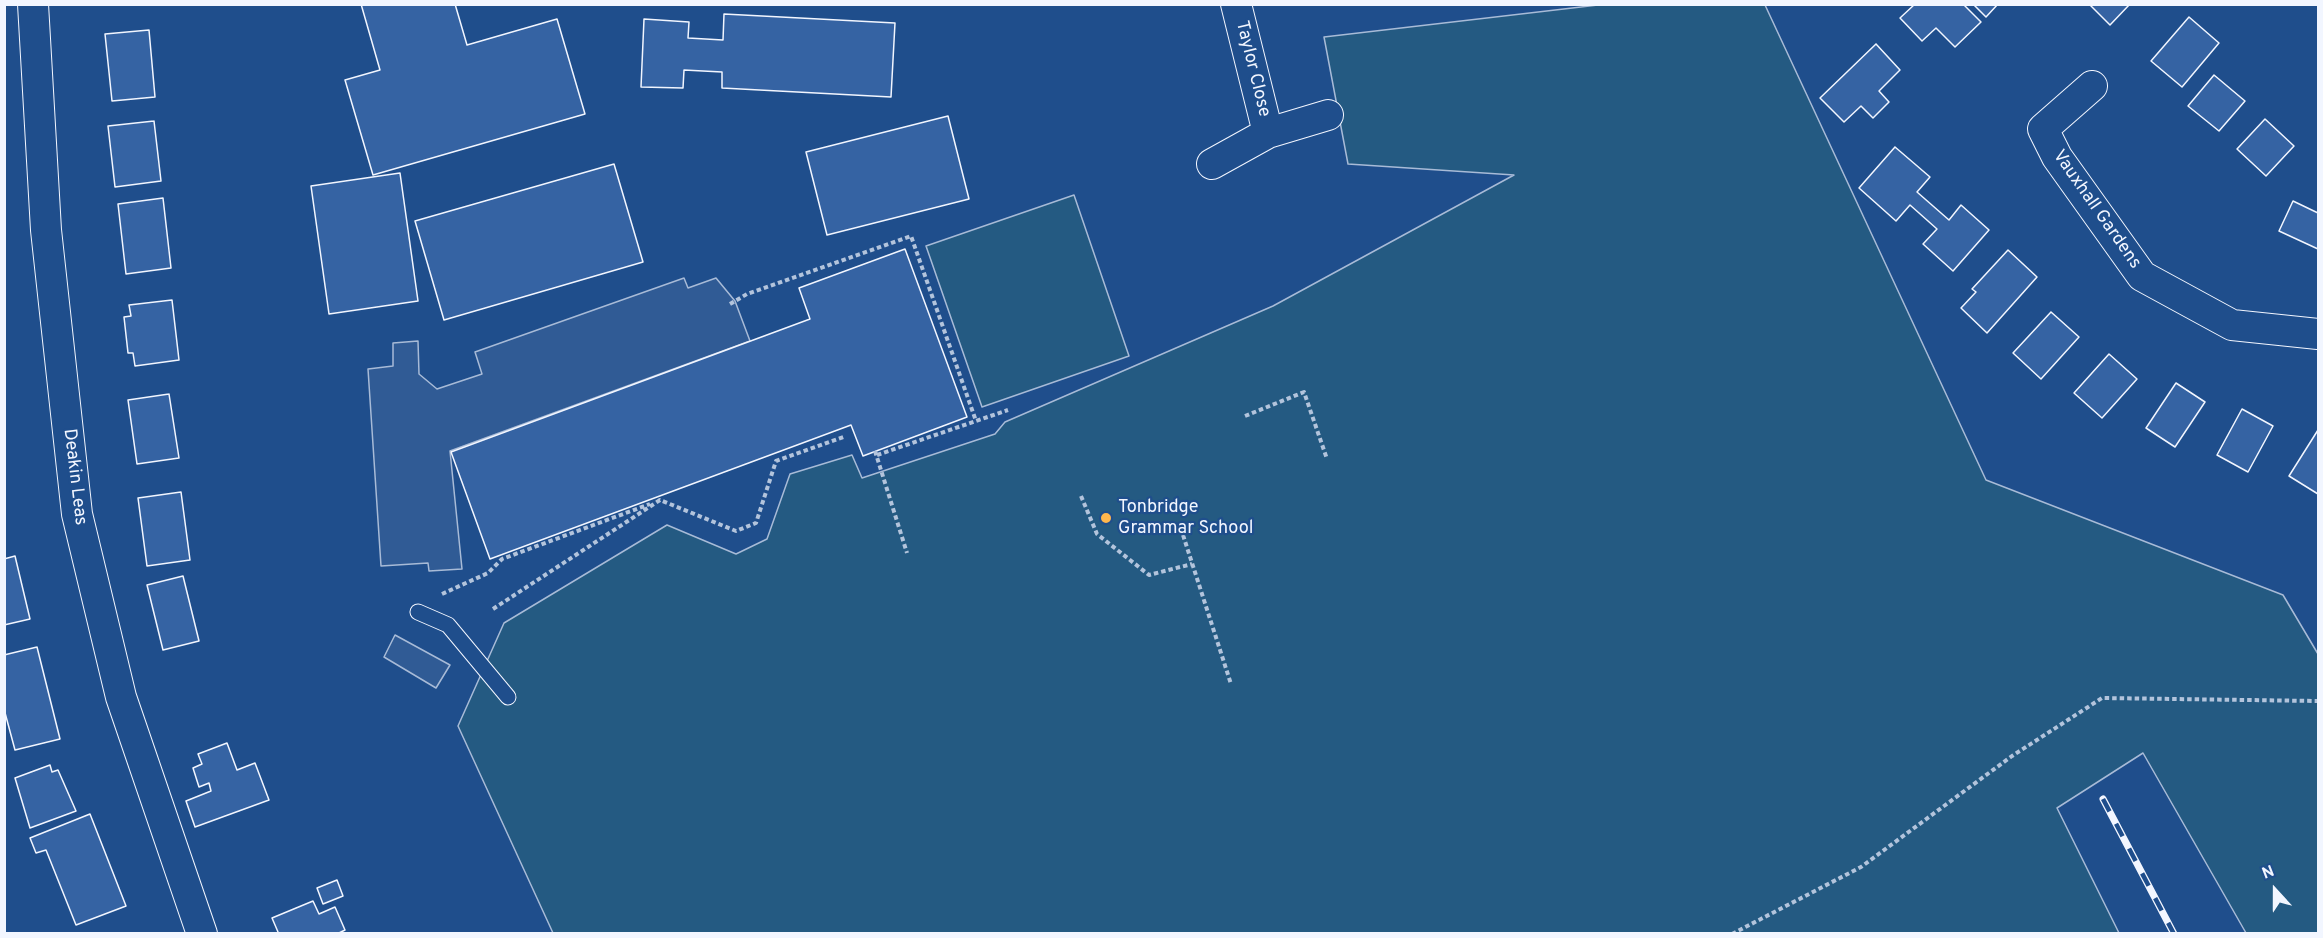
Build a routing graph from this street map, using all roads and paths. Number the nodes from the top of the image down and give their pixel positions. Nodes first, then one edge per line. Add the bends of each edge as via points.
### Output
1 (33, 4) edge
2 (1236, 4) edge
3 (2092, 86) dead end
4 (1328, 115) dead end
5 (1268, 133) junction
6 (1212, 164) dead end
7 (730, 304) dead end
8 (2319, 334) edge
9 (1008, 410) dead end
10 (1245, 416) dead end
11 (976, 421) junction
12 (846, 436) dead end
13 (1327, 459) dead end
14 (1081, 496) dead end
15 (660, 500) junction
16 (1183, 535) dead end
17 (907, 553) dead end
18 (1192, 564) junction
19 (439, 595) dead end
20 (493, 609) dead end
21 (418, 612) dead end
22 (1231, 684) dead end
23 (508, 697) dead end
24 (2319, 700) edge
25 (202, 933) edge
26 (1732, 933) edge

1 - 25 street, Deakin Leas via 46,231 77,514 121,697
2 - 5 street, Taylor Close
3 - 8 street, Vauxhall Gardens via 2043,129 2058,157 2142,276 2232,325
4 - 5 street, Taylor Close
5 - 6 street, Taylor Close
7 - 11 path via 747,294 911,236
9 - 11 path
10 - 13 path via 1304,393
11 - 17 path via 876,453
12 - 15 path via 776,461 756,524 736,531
14 - 18 path via 1097,534 1149,575
15 - 19 path via 502,559 488,573
15 - 20 path
16 - 18 path
18 - 22 path
21 - 23 lane via 448,624
24 - 26 path via 2102,698 2012,756 1861,867

